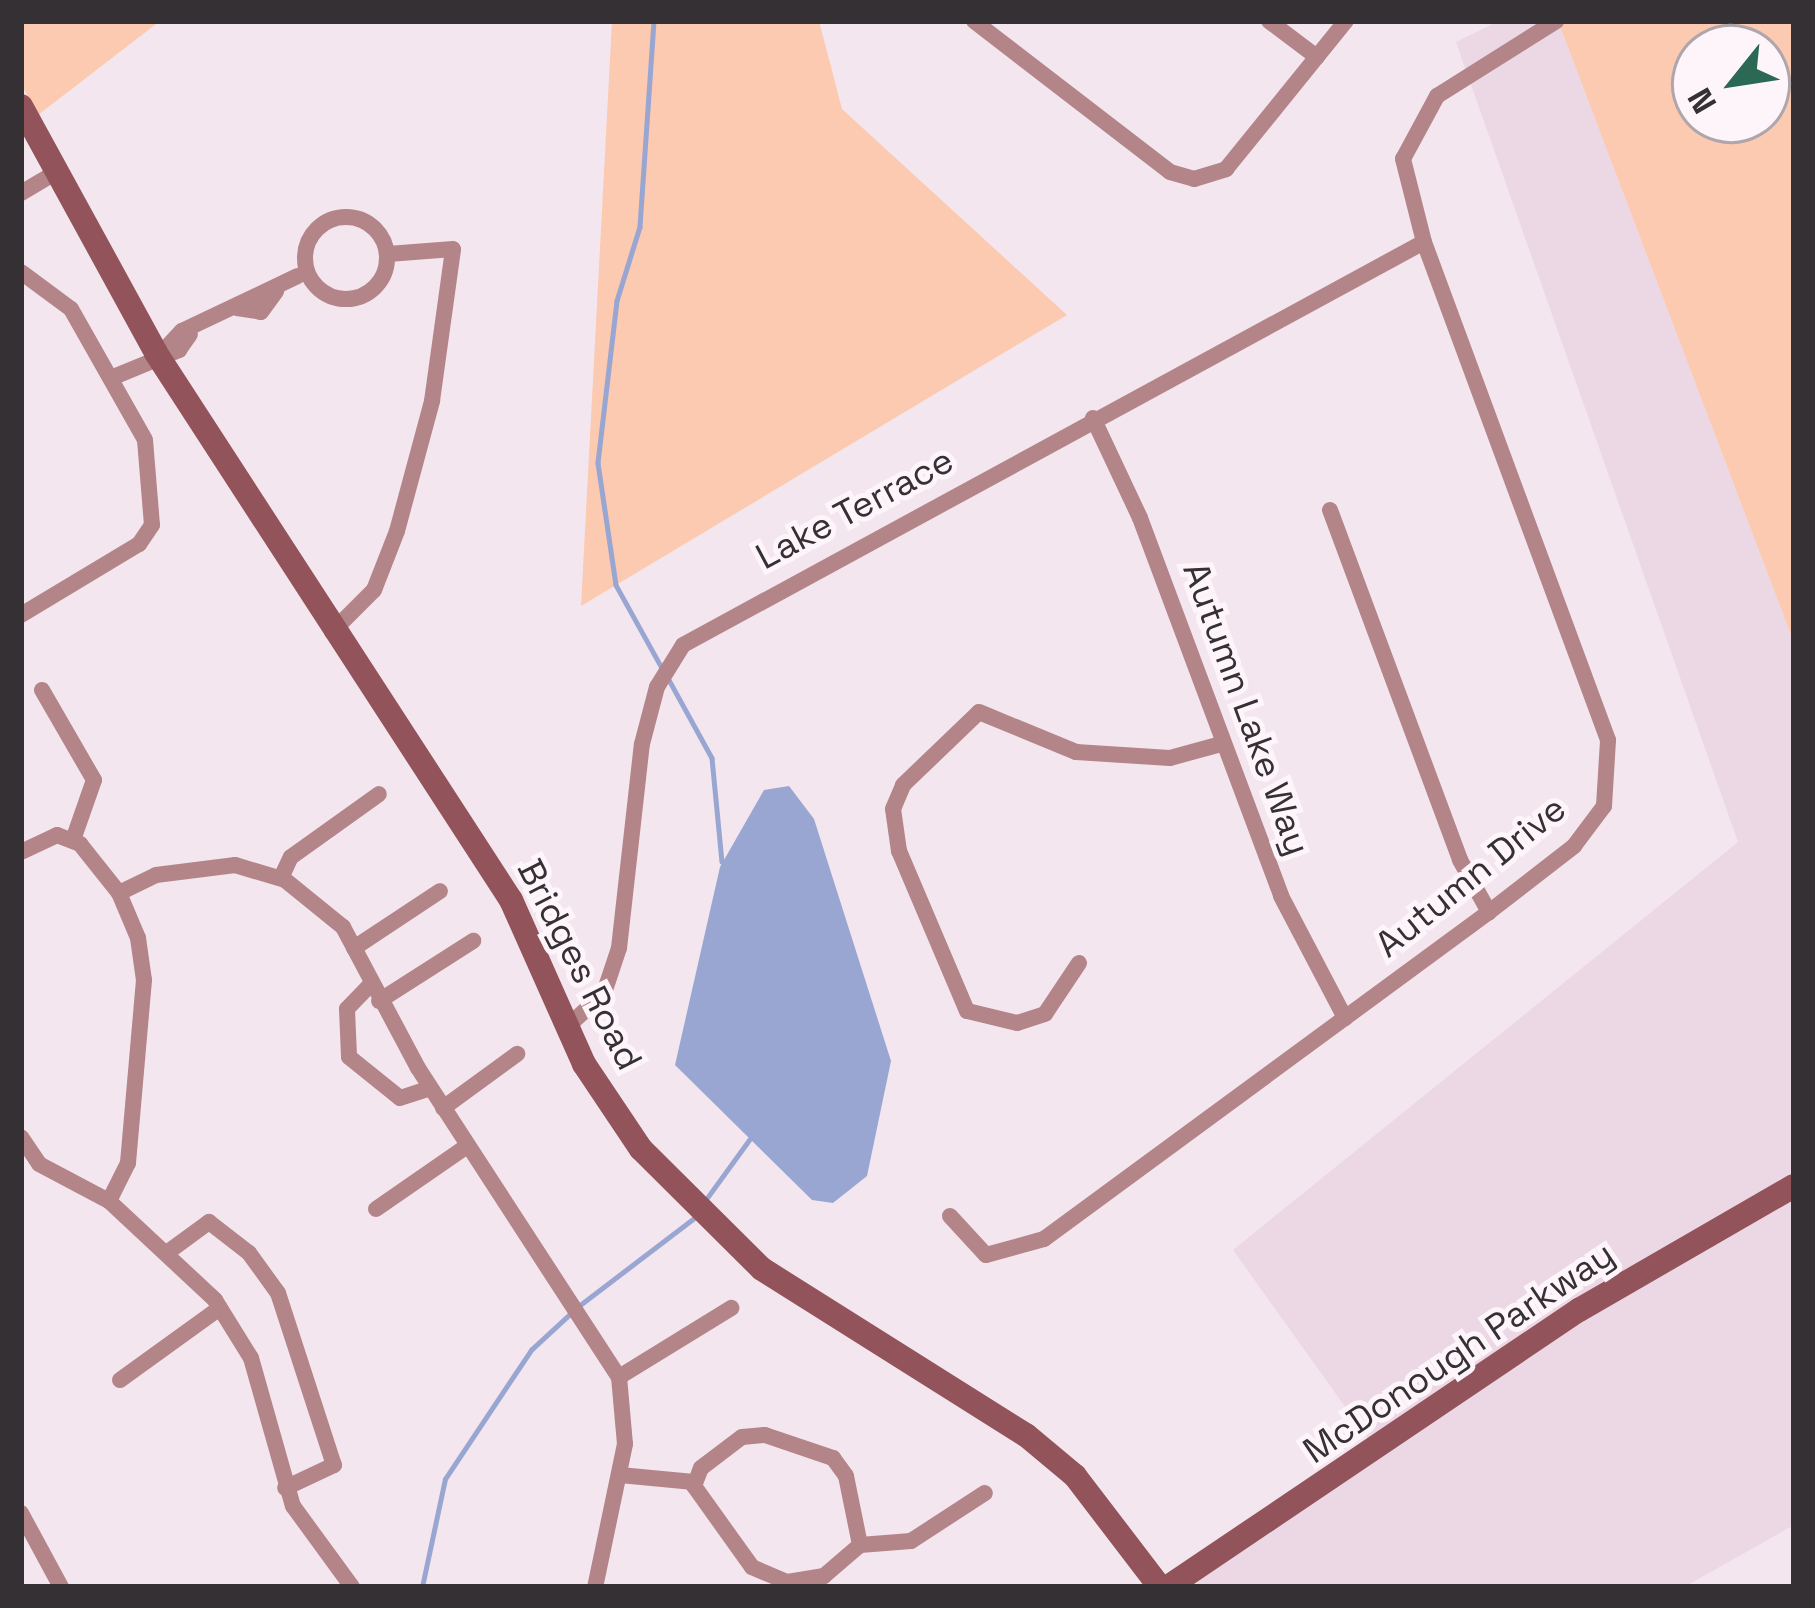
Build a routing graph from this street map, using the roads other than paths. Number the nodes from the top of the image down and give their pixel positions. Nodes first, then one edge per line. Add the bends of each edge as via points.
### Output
1 (974, 21) edge
2 (1270, 21) edge
3 (1346, 21) edge
4 (1556, 21) edge
5 (1317, 57) junction
6 (21, 106) edge
7 (58, 171) junction
8 (21, 194) edge
9 (1424, 242) junction
10 (388, 254) junction
11 (21, 272) edge
12 (303, 274) junction
13 (160, 351) junction
14 (111, 378) junction
15 (1093, 418) junction
16 (1330, 510) dead end
17 (21, 615) edge
18 (332, 632) junction
19 (42, 690) dead end
20 (1221, 744) junction
21 (380, 794) dead end
22 (73, 840) junction
23 (21, 852) edge
24 (280, 878) junction
25 (440, 891) dead end
26 (119, 893) junction
27 (1489, 911) junction
28 (473, 940) dead end
29 (354, 948) junction
30 (1079, 964) dead end
31 (374, 993) junction
32 (1345, 1018) junction
33 (567, 1027) junction
34 (517, 1054) dead end
35 (430, 1088) junction
36 (443, 1108) junction
37 (21, 1137) edge
38 (467, 1146) junction
39 (1794, 1186) edge
40 (109, 1201) junction
41 (376, 1209) dead end
42 (950, 1216) dead end
43 (169, 1252) junction
44 (220, 1308) junction
45 (731, 1308) dead end
46 (619, 1377) junction
47 (120, 1380) dead end
48 (620, 1474) junction
49 (694, 1482) junction
50 (285, 1488) junction
51 (986, 1493) dead end
52 (21, 1513) edge
53 (860, 1545) junction
54 (61, 1587) edge
55 (352, 1587) edge
56 (595, 1587) edge
57 (1164, 1587) edge

1 - 5 street via 1183,178 1226,169
2 - 5 street
3 - 5 street
4 - 9 street, Autumn Drive via 1471,67 1416,126 1403,159
6 - 7 street, Bridges Road
7 - 8 street
7 - 13 street, Bridges Road
9 - 15 street, Lake Terrace
9 - 27 street, Autumn Drive via 1608,740 1611,776 1592,828
10 - 12 street via 380,282 360,297 323,292
10 - 12 street via 366,223 339,218 315,232
10 - 18 street via 453,249 432,401 397,531 374,590
11 - 14 street via 70,309
12 - 13 street via 190,334 189,344
13 - 14 street
13 - 18 street, Bridges Road
14 - 17 street via 147,447 151,531
15 - 20 street, Autumn Lake Way via 1140,518
15 - 33 street, Lake Terrace via 682,645 657,686 642,744 619,948 604,993
16 - 27 street via 1460,860
18 - 33 street, Bridges Road via 511,900
19 - 22 street via 94,780
20 - 30 street via 1170,758 1076,752 979,712 903,785 893,809 899,851 968,1011 1017,1023 1045,1014
20 - 32 street, Autumn Lake Way via 1320,986
21 - 24 street via 291,857
22 - 23 street via 50,837
22 - 26 street
24 - 26 street via 217,864
24 - 29 street via 331,913
25 - 29 street
26 - 40 street via 144,980 128,1162
27 - 32 street, Autumn Drive
28 - 31 street
29 - 31 street
31 - 35 street
31 - 35 street via 347,1009 349,1057 400,1097
32 - 42 street, Autumn Drive via 1044,1239 986,1255
33 - 57 street, Bridges Road via 641,1149 698,1213 762,1269 1026,1435 1099,1503
34 - 36 street
35 - 36 street
36 - 38 street
37 - 40 street via 47,1170
38 - 41 street
38 - 46 street
39 - 57 street, McDonough Parkway via 1547,1330
40 - 43 street
43 - 44 street
43 - 50 street via 209,1222 249,1252 278,1293 334,1466
44 - 47 street
44 - 50 street via 251,1358
45 - 46 street
46 - 48 street
48 - 49 street
48 - 56 street
49 - 53 street via 742,1557 775,1579 824,1576
49 - 53 street via 748,1436 825,1455 846,1476
50 - 55 street
51 - 53 street via 911,1541
52 - 54 street

